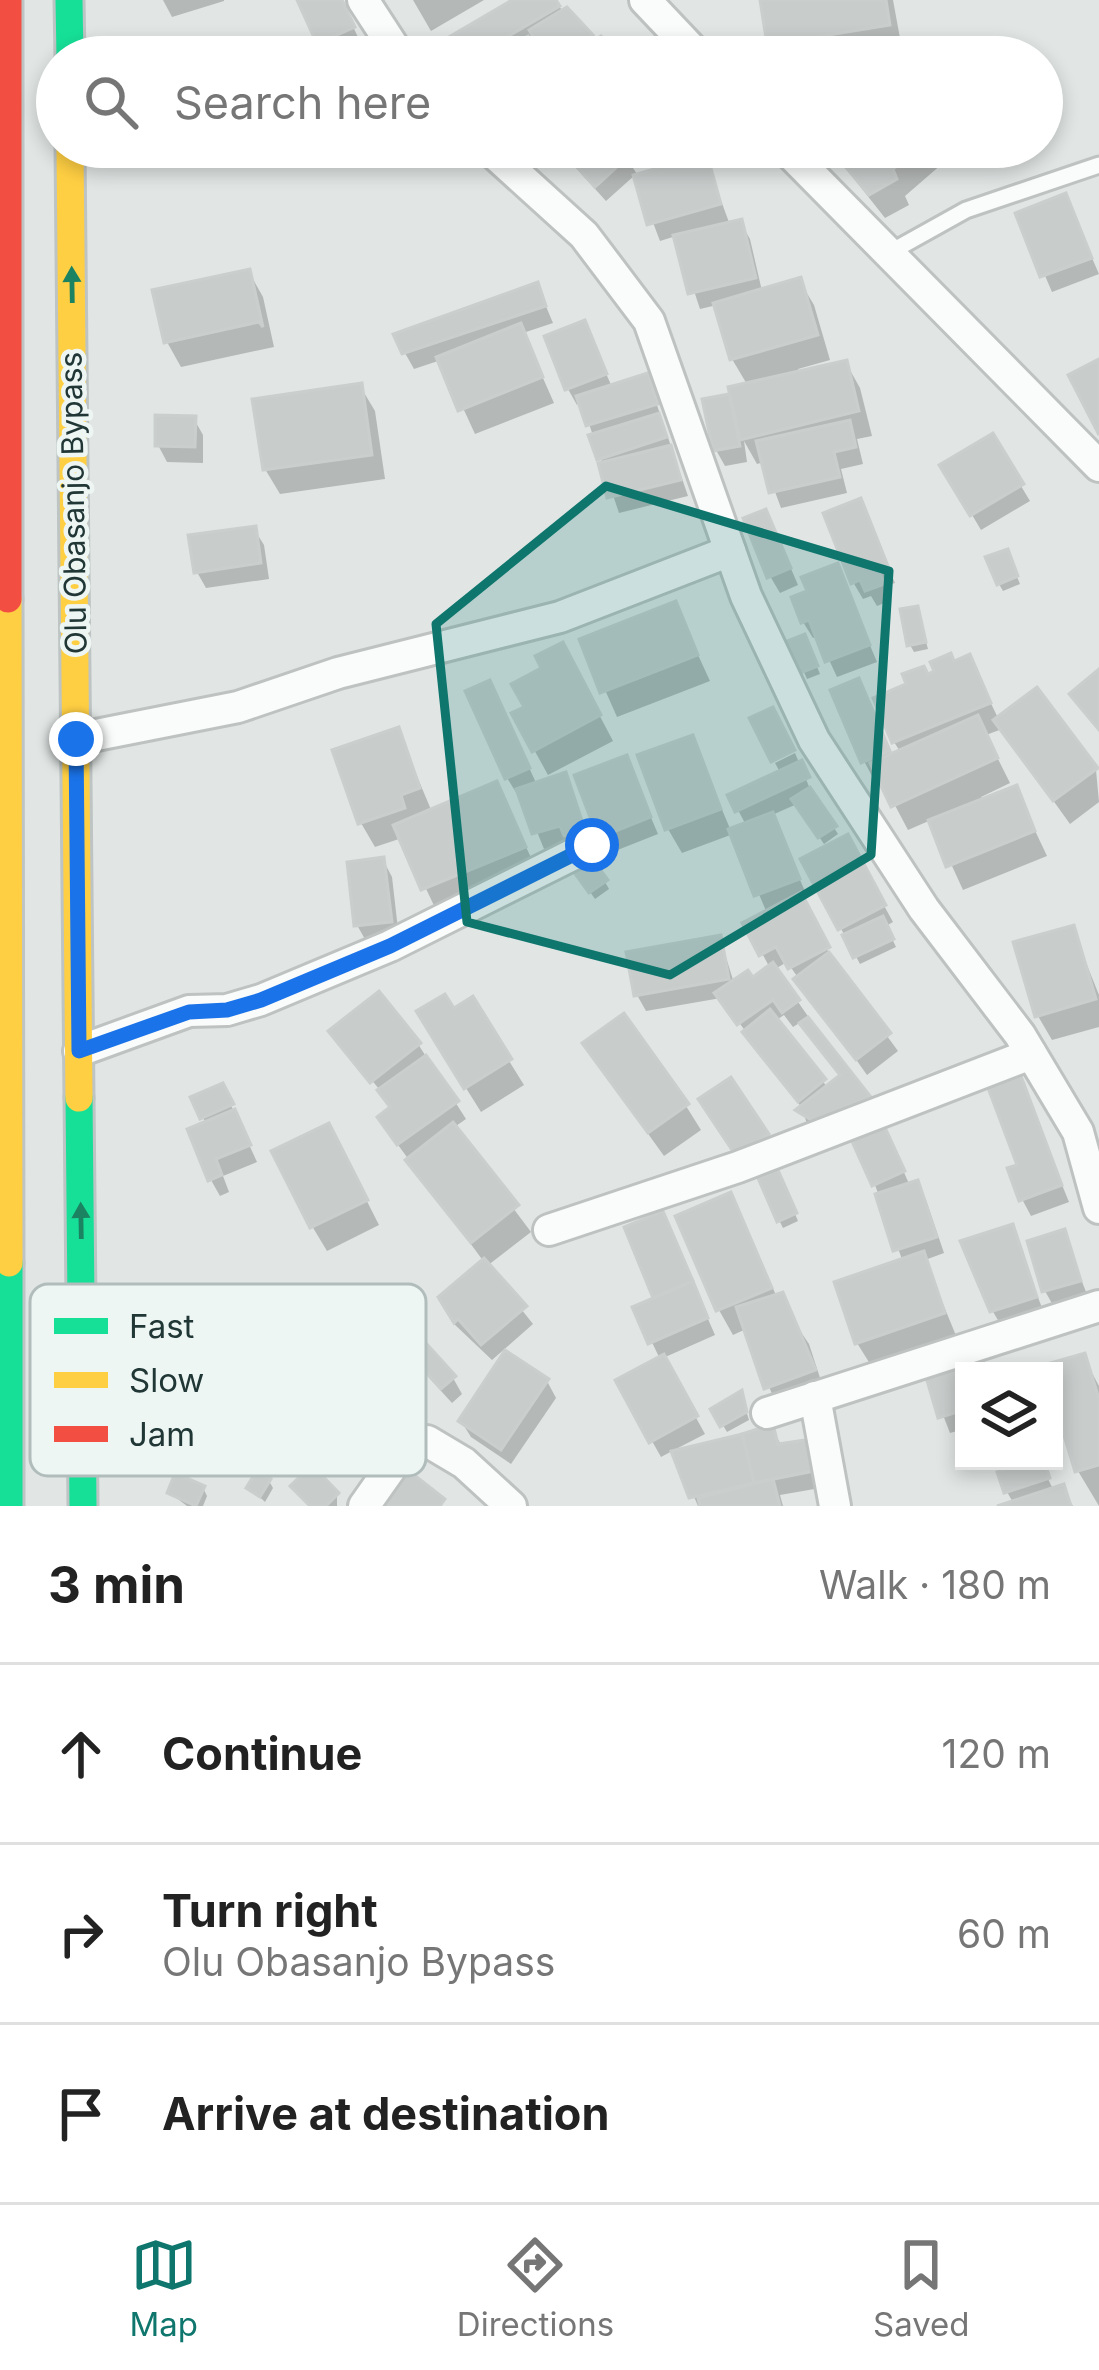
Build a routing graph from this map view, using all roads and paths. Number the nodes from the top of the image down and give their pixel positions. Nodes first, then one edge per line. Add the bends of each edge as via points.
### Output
1 (8, 0) edge
2 (69, 0) edge
3 (363, 0) edge
4 (645, 0) edge
5 (70, 36) edge
6 (386, 36) edge
7 (678, 36) edge
8 (1099, 165) edge
9 (70, 168) edge
10 (510, 168) edge
11 (804, 168) edge
12 (887, 254) junction
13 (5, 294) edge
14 (1098, 464) edge
15 (730, 551) junction
16 (76, 739) junction
17 (592, 845) dead end
18 (79, 1051) junction
19 (1031, 1054) junction
20 (1088, 1131) edge
21 (1099, 1208) edge
22 (549, 1230) dead end
23 (81, 1284) edge
24 (1099, 1306) edge
25 (815, 1397) junction
26 (767, 1412) dead end
27 (426, 1441) edge
28 (83, 1476) edge
29 (385, 1476) edge
30 (9, 1506) edge
31 (83, 1506) edge
32 (364, 1506) edge
33 (511, 1506) edge
34 (835, 1506) edge

1 - 13 main road
2 - 5 main road
3 - 6 street
4 - 7 street
8 - 12 lane via 966,210
16 -> 9 main road, Olu Obasanjo Bypass
10 - 15 street via 584,235 649,321
11 - 12 street
12 - 14 street
13 - 30 main road
15 - 16 street via 560,617 238,707
15 - 19 street via 814,740
16 - 18 main road, Olu Obasanjo Bypass
17 - 18 street via 261,1000 189,1012
23 -> 18 main road, Olu Obasanjo Bypass
19 - 20 street
19 - 22 street
20 - 21 street
24 - 25 street
25 - 26 street
25 - 34 street
27 - 33 street
31 -> 28 main road, Olu Obasanjo Bypass
29 - 32 street

